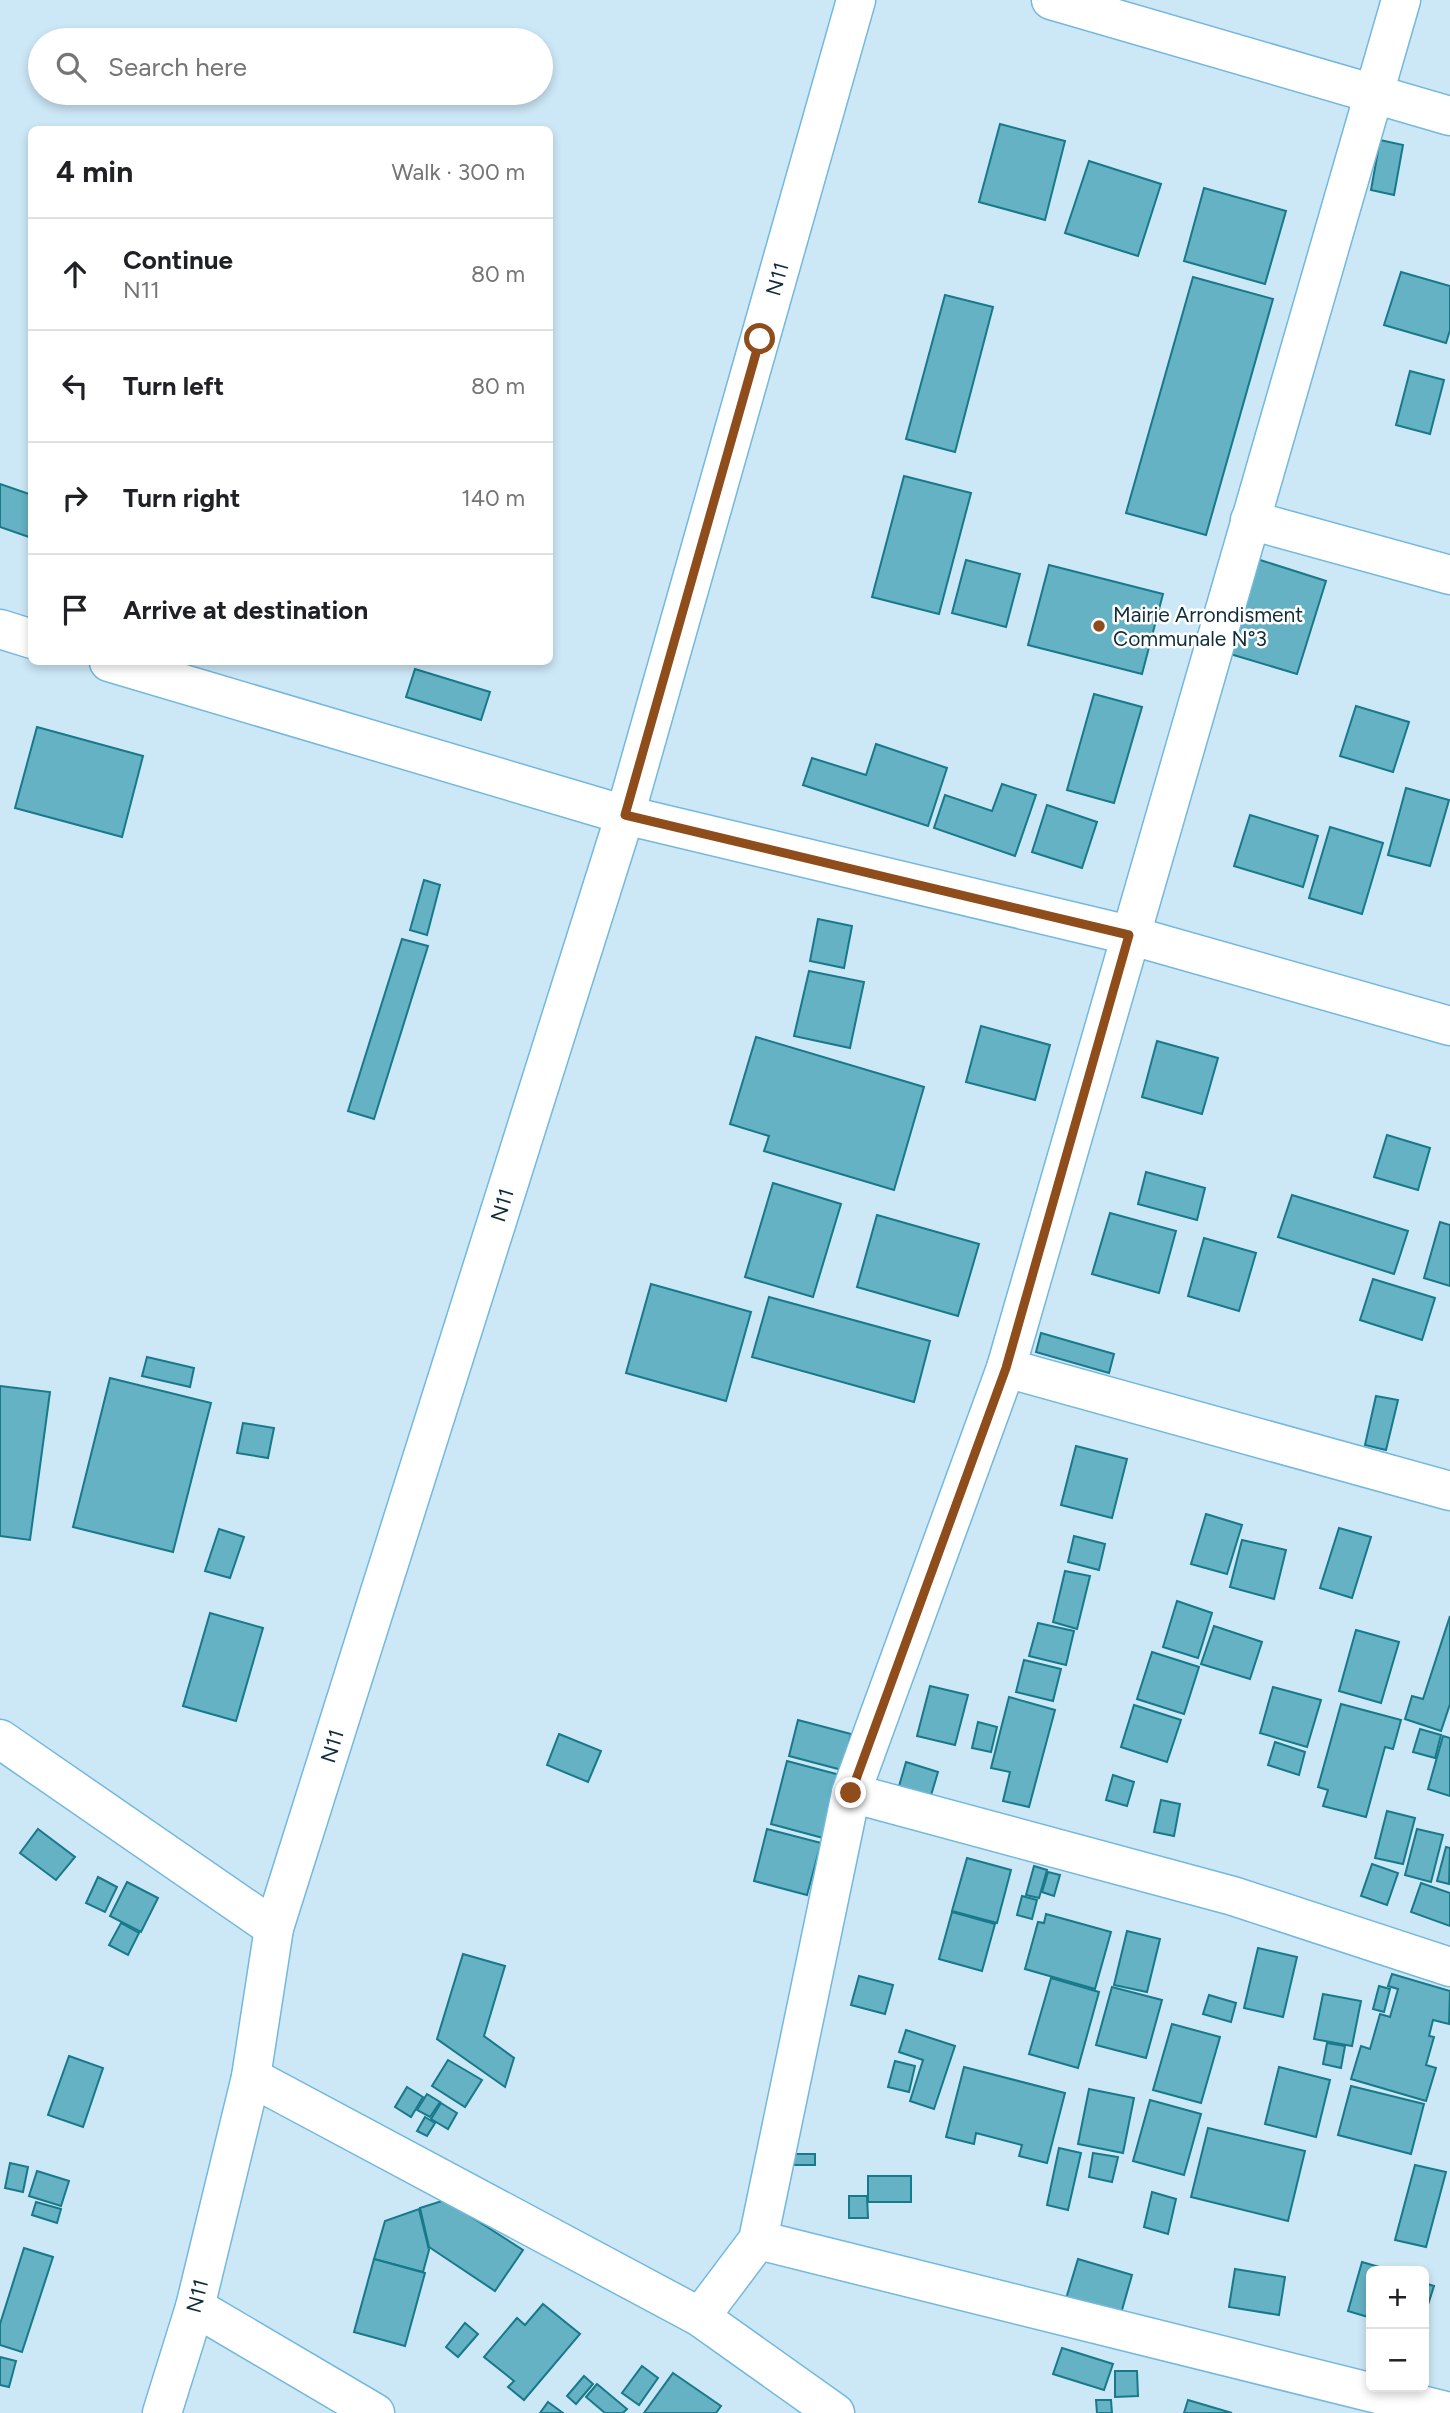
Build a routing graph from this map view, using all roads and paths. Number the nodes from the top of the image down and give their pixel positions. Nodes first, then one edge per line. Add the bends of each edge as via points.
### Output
1 (856, 0) edge
2 (1051, 0) edge
3 (1401, 0) edge
4 (1373, 94) junction
5 (1450, 117) edge
6 (1250, 520) junction
7 (1450, 575) edge
8 (0, 629) edge
9 (28, 638) edge
10 (118, 665) edge
11 (625, 815) junction
12 (1129, 935) junction
13 (1450, 1026) edge
14 (1006, 1368) junction
15 (1450, 1491) edge
16 (0, 1739) edge
17 (851, 1793) junction
18 (275, 1928) junction
19 (1450, 1968) edge
20 (251, 2077) junction
21 (758, 2240) junction
22 (195, 2306) junction
23 (700, 2317) junction
24 (1450, 2412) edge
25 (162, 2413) edge
26 (375, 2413) edge
27 (835, 2413) edge

1 - 11 street, N11
2 - 4 street
3 - 4 street
4 - 5 street
4 - 6 street
6 - 7 street
6 - 12 street
8 - 9 street
10 - 11 street
11 - 12 street
11 - 18 street, N11
12 - 13 street
12 - 14 street
14 - 15 street
14 - 17 street
16 - 18 street
17 - 19 street via 1233,1896
17 - 21 street
18 - 20 street, N11
20 - 22 street, N11
20 - 23 street
21 - 23 street
21 - 24 street
22 - 25 street, N11
22 - 26 street
23 - 27 street

